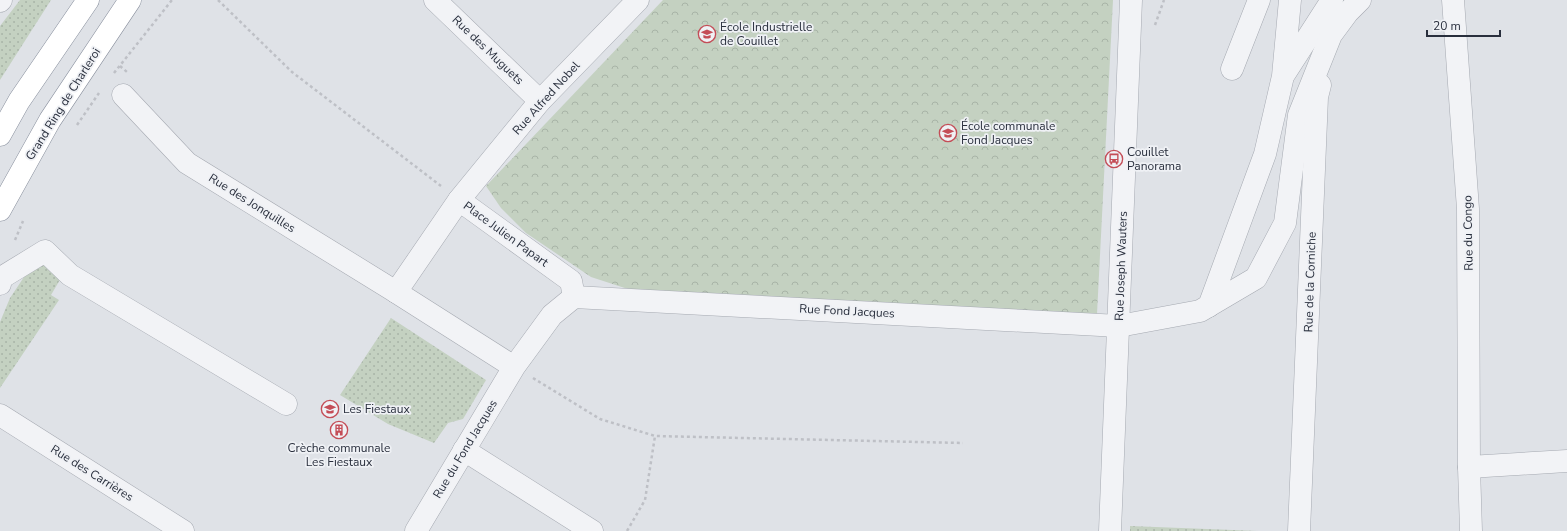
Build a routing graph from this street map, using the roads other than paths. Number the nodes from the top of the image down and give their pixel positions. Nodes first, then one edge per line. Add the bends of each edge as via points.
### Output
1 (88, 0) edge
2 (130, 0) edge
3 (435, 0) edge
4 (638, 0) edge
5 (1131, 0) edge
6 (1259, 0) edge
7 (1290, 0) edge
8 (1332, 0) edge
9 (1360, 0) edge
10 (1453, 0) edge
11 (1332, 35) junction
12 (1232, 69) dead end
13 (1283, 76) junction
14 (123, 95) dead end
15 (540, 101) junction
16 (0, 135) edge
17 (459, 200) junction
18 (0, 210) edge
19 (0, 284) edge
20 (396, 292) junction
21 (574, 296) junction
22 (1209, 306) junction
23 (1119, 326) junction
24 (514, 367) junction
25 (286, 404) dead end
26 (0, 415) edge
27 (464, 450) junction
28 (1567, 461) edge
29 (1469, 467) junction
30 (183, 531) edge
31 (416, 531) edge
32 (592, 531) edge
33 (1110, 531) edge
34 (1299, 531) edge
35 (1471, 531) edge

1 - 16 highway via 19,101
2 - 18 highway, Grand Ring de Charleroi via 50,120
3 - 15 street, Rue des Muguets
4 - 15 street, Rue Alfred Nobel
5 - 23 street, Rue Joseph Wauters
6 - 12 street
7 - 13 street
8 - 13 street
9 - 11 street
10 - 29 street, Rue du Congo via 1468,208
11 - 22 street, Rue Fond Jacques via 1300,115 1285,223 1256,278
11 - 34 street, Rue de la Corniche via 1317,97
13 - 22 street via 1265,154
14 - 20 street, Rue des Jonquilles via 188,163
15 - 17 street, Rue Alfred Nobel
17 - 20 street, Place Julien Papart
17 - 21 street, Place Julien Papart via 571,281
19 - 25 street via 1,278 45,251 70,275
20 - 24 street
21 - 23 street, Rue Fond Jacques
21 - 24 street via 552,315
22 - 23 street, Rue Fond Jacques via 1200,311
23 - 33 street, Rue Joseph Wauters
24 - 27 street, Rue du Fond Jacques
26 - 30 street, Rue des Carrières
27 - 31 street, Rue du Fond Jacques
27 - 32 street
28 - 29 street
29 - 35 street, Rue du Congo

